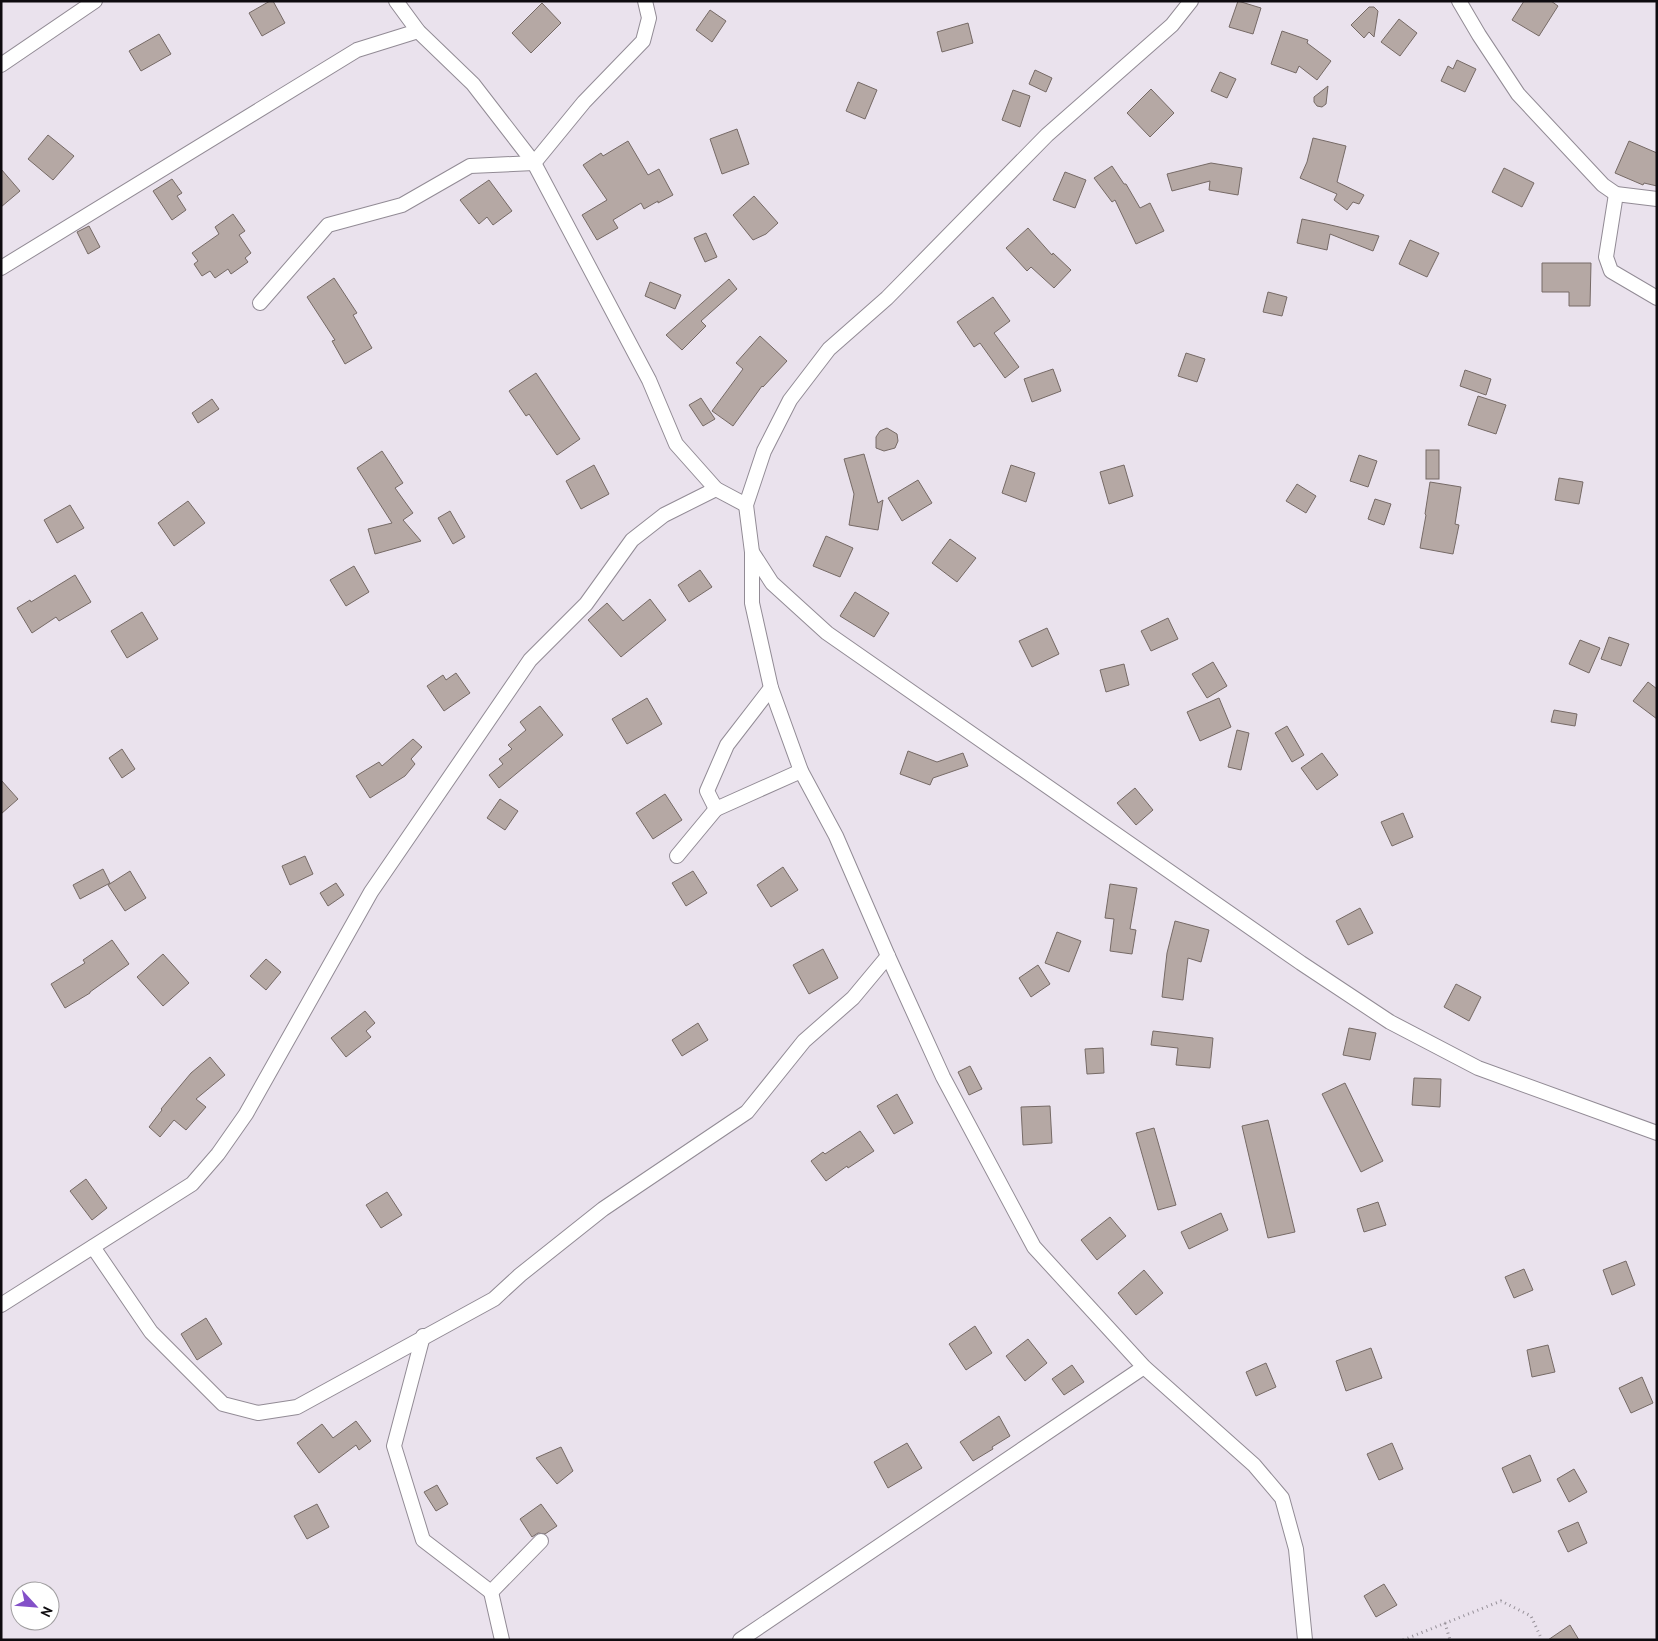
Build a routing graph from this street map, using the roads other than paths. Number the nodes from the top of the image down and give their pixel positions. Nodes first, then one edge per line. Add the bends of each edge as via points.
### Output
1 (95, 1) edge
2 (396, 1) edge
3 (645, 1) edge
4 (1190, 1) edge
5 (1459, 1) edge
6 (418, 31) junction
7 (1, 65) edge
8 (534, 163) junction
9 (1616, 194) junction
10 (1657, 199) edge
11 (1, 268) edge
12 (1657, 298) edge
13 (260, 303) dead end
14 (716, 489) junction
15 (746, 505) junction
16 (752, 552) junction
17 (771, 688) junction
18 (801, 771) junction
19 (716, 809) junction
20 (677, 856) dead end
21 (888, 956) junction
22 (1656, 1133) edge
23 (93, 1247) junction
24 (1, 1305) edge
25 (423, 1336) junction
26 (1144, 1367) junction
27 (541, 1541) dead end
28 (491, 1592) junction
29 (502, 1640) edge
30 (740, 1640) edge
31 (1305, 1640) edge

1 - 7 street
2 - 6 street
3 - 8 street via 649,18 642,41 584,102
4 - 15 street via 1172,25 1047,135 887,298 829,349 790,400 764,451
5 - 9 street via 1518,94 1603,185
6 - 8 street via 473,84
6 - 11 street via 357,50
8 - 13 street via 470,166 402,205 328,225
8 - 14 street via 649,380 676,444
9 - 10 street
9 - 12 street via 1606,257 1611,271
14 - 15 street
14 - 23 street via 664,515 632,540 586,604 530,660 371,892 246,1114 218,1154 192,1184
15 - 16 street
16 - 17 street via 752,604
16 - 22 street via 772,583 827,633 1390,1022 1478,1068
17 - 18 street
17 - 19 street via 727,745 708,791
18 - 19 street
18 - 21 street via 836,836
19 - 20 street
21 - 25 street via 853,998 804,1041 747,1112 603,1209 520,1274 494,1299
21 - 26 street via 943,1077 1034,1247
23 - 24 street
23 - 25 street via 150,1332 223,1404 258,1413 297,1407
25 - 28 street via 394,1446 423,1540
26 - 30 street
26 - 31 street via 1254,1465 1282,1498 1296,1549
27 - 28 street
28 - 29 street

